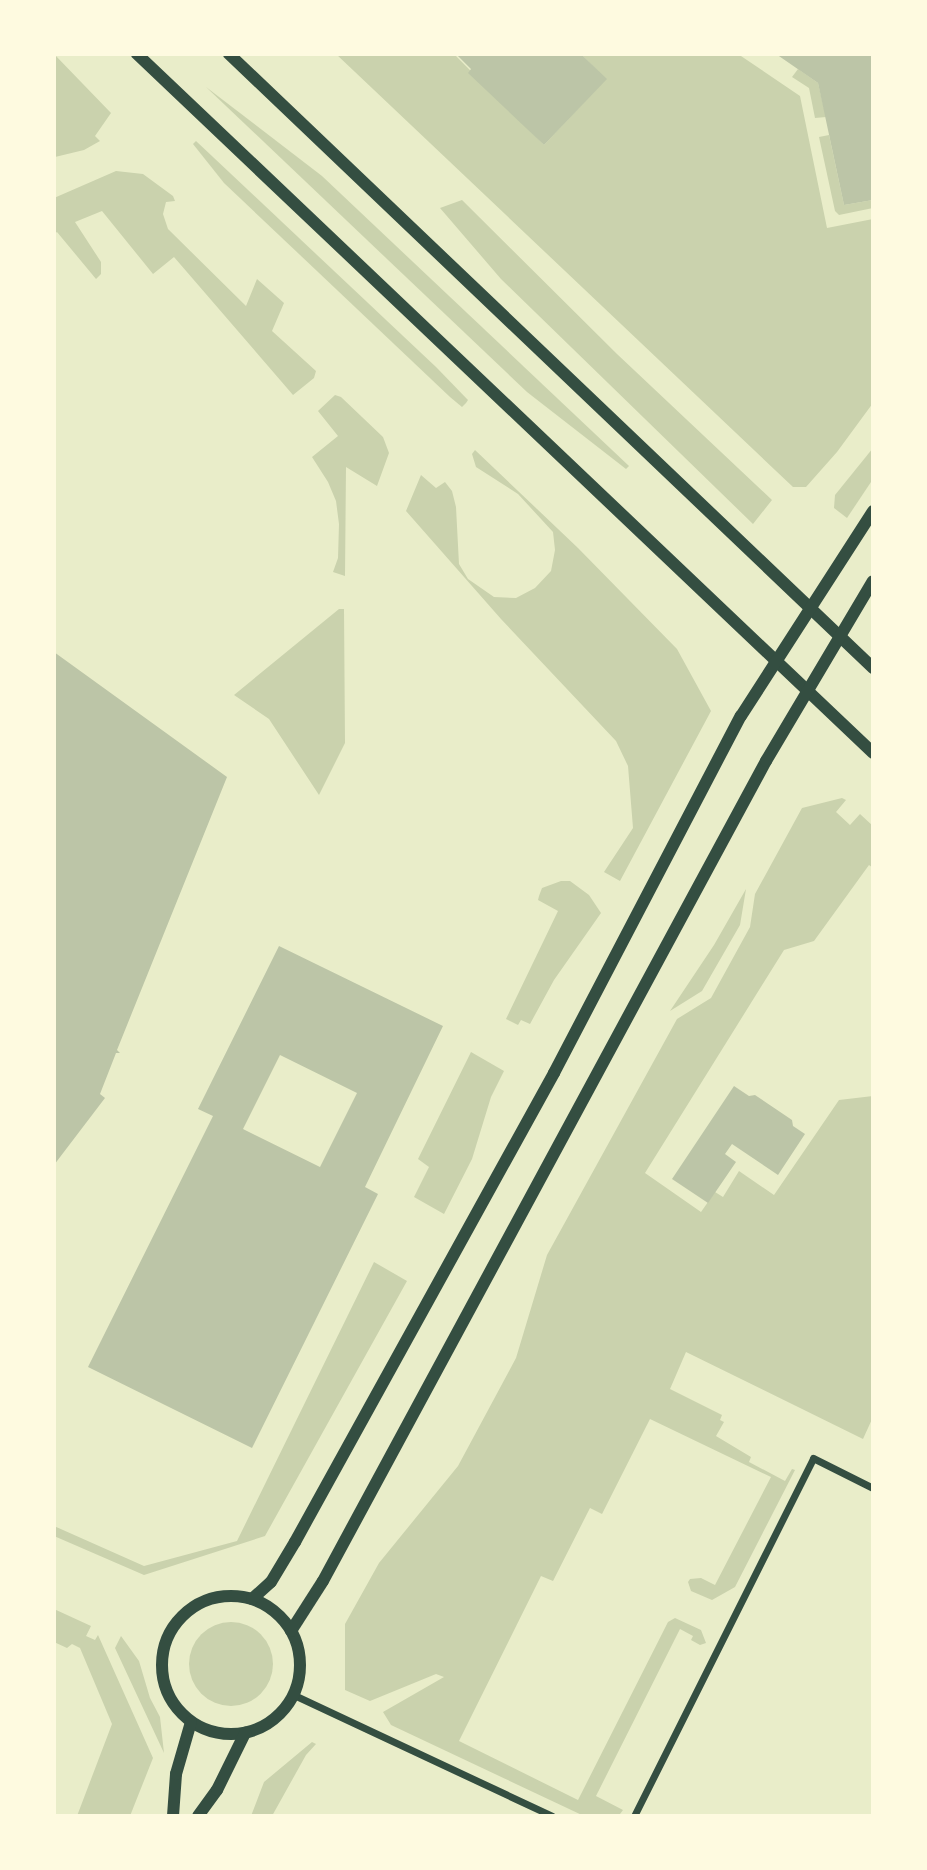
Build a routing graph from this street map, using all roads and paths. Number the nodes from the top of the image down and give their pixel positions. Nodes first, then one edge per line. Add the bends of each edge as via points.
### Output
1 (136, 54) edge
2 (229, 54) edge
3 (873, 511) edge
4 (873, 581) edge
5 (808, 607) junction
6 (838, 636) junction
7 (774, 660) junction
8 (873, 668) edge
9 (806, 690) junction
10 (873, 753) edge
11 (873, 1488) edge
12 (252, 1599) junction
13 (291, 1631) junction
14 (294, 1695) junction
15 (191, 1721) junction
16 (246, 1733) junction
17 (173, 1816) edge
18 (198, 1816) edge
19 (552, 1816) edge
20 (634, 1816) edge

1 - 7 street
2 - 5 street
3 - 5 street
4 - 6 street
5 - 6 street
5 - 7 street
6 - 8 street
6 - 9 street
7 - 9 street
7 - 12 street via 554,1073 285,1560 271,1582
9 - 10 street
9 - 13 street via 323,1581
11 - 20 street via 813,1458
12 - 13 street via 274,1612
12 - 15 street via 235,1596 202,1602 187,1612 168,1636 163,1676 173,1701
13 - 14 street via 300,1663
14 - 16 street via 279,1715
14 - 19 street
15 - 16 street via 226,1734
15 - 17 street via 176,1774
16 - 18 street

